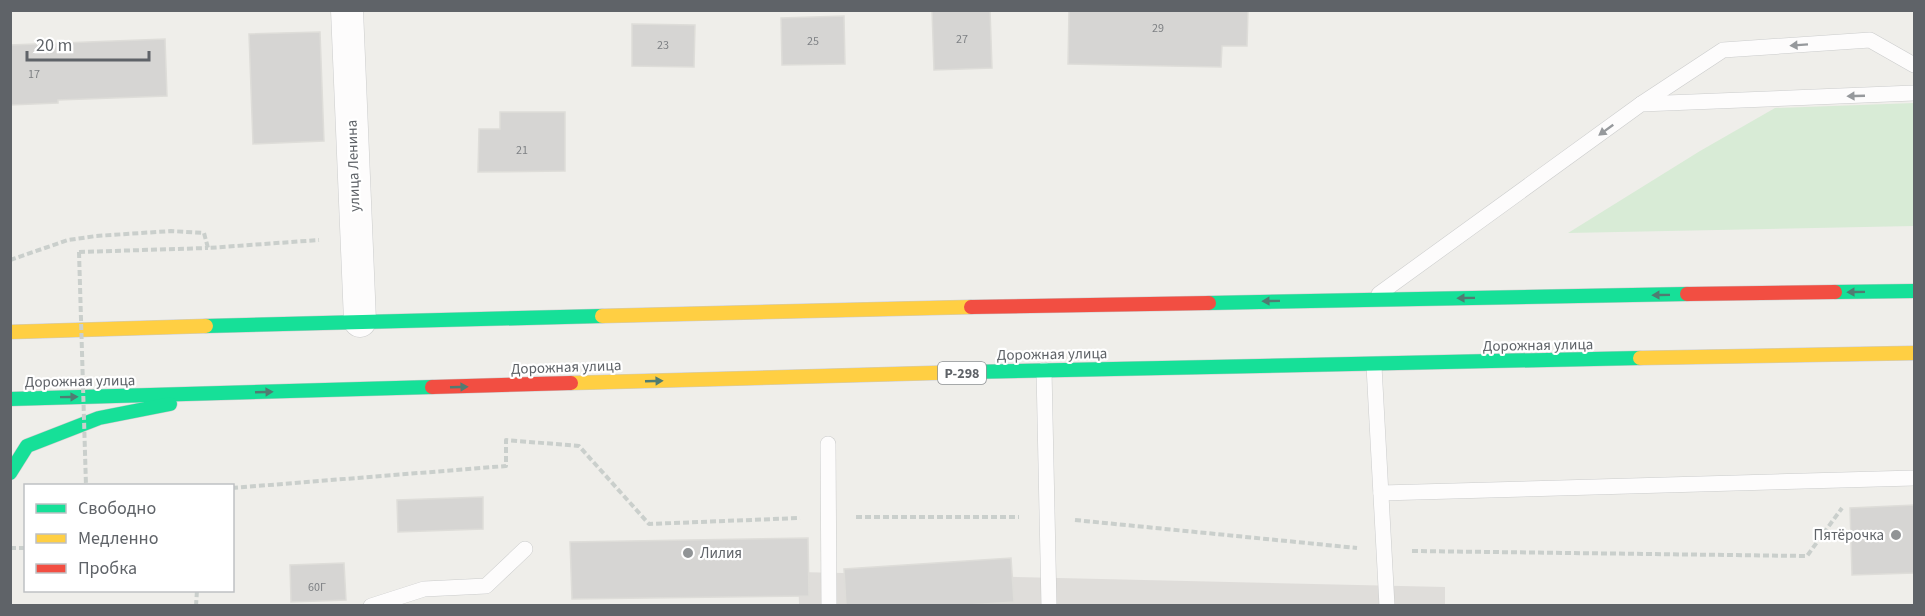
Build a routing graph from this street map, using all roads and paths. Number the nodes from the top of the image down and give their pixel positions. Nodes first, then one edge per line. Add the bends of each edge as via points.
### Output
1 (347, 10) edge
2 (1914, 65) edge
3 (1914, 93) edge
4 (1641, 104) junction
5 (356, 237) junction
6 (208, 248) junction
7 (10, 260) edge
8 (1914, 291) edge
9 (1373, 299) junction
10 (360, 321) junction
11 (10, 332) edge
12 (1914, 353) edge
13 (1374, 366) junction
14 (1044, 370) junction
15 (223, 393) junction
16 (10, 399) edge
17 (828, 444) dead end
18 (10, 473) edge
19 (1914, 478) edge
20 (86, 484) edge
21 (1381, 493) junction
22 (525, 549) dead end
23 (371, 606) edge
24 (829, 606) edge
25 (1049, 606) edge
26 (1387, 606) edge

1 - 5 street, улица Ленина
2 -> 4 lane via 1870,40 1723,50
3 -> 4 lane
4 -> 9 lane
5 - 6 path
5 - 10 street, улица Ленина
6 - 7 path via 204,233 171,231 68,240
6 - 20 path, bridge via 79,252
8 -> 9 main road
9 -> 10 main road
10 - 11 main road
12 - 13 main road, Дорожная улица / Р-298
13 - 14 main road, Дорожная улица / Р-298
13 - 21 lane
15 -> 14 main road, Дорожная улица / Р-298
14 - 25 lane
16 -> 15 main road, Дорожная улица / Р-298
15 - 18 main road via 99,418 27,446
17 - 24 lane
19 - 21 lane
21 - 26 lane
22 - 23 lane via 486,586 424,589

